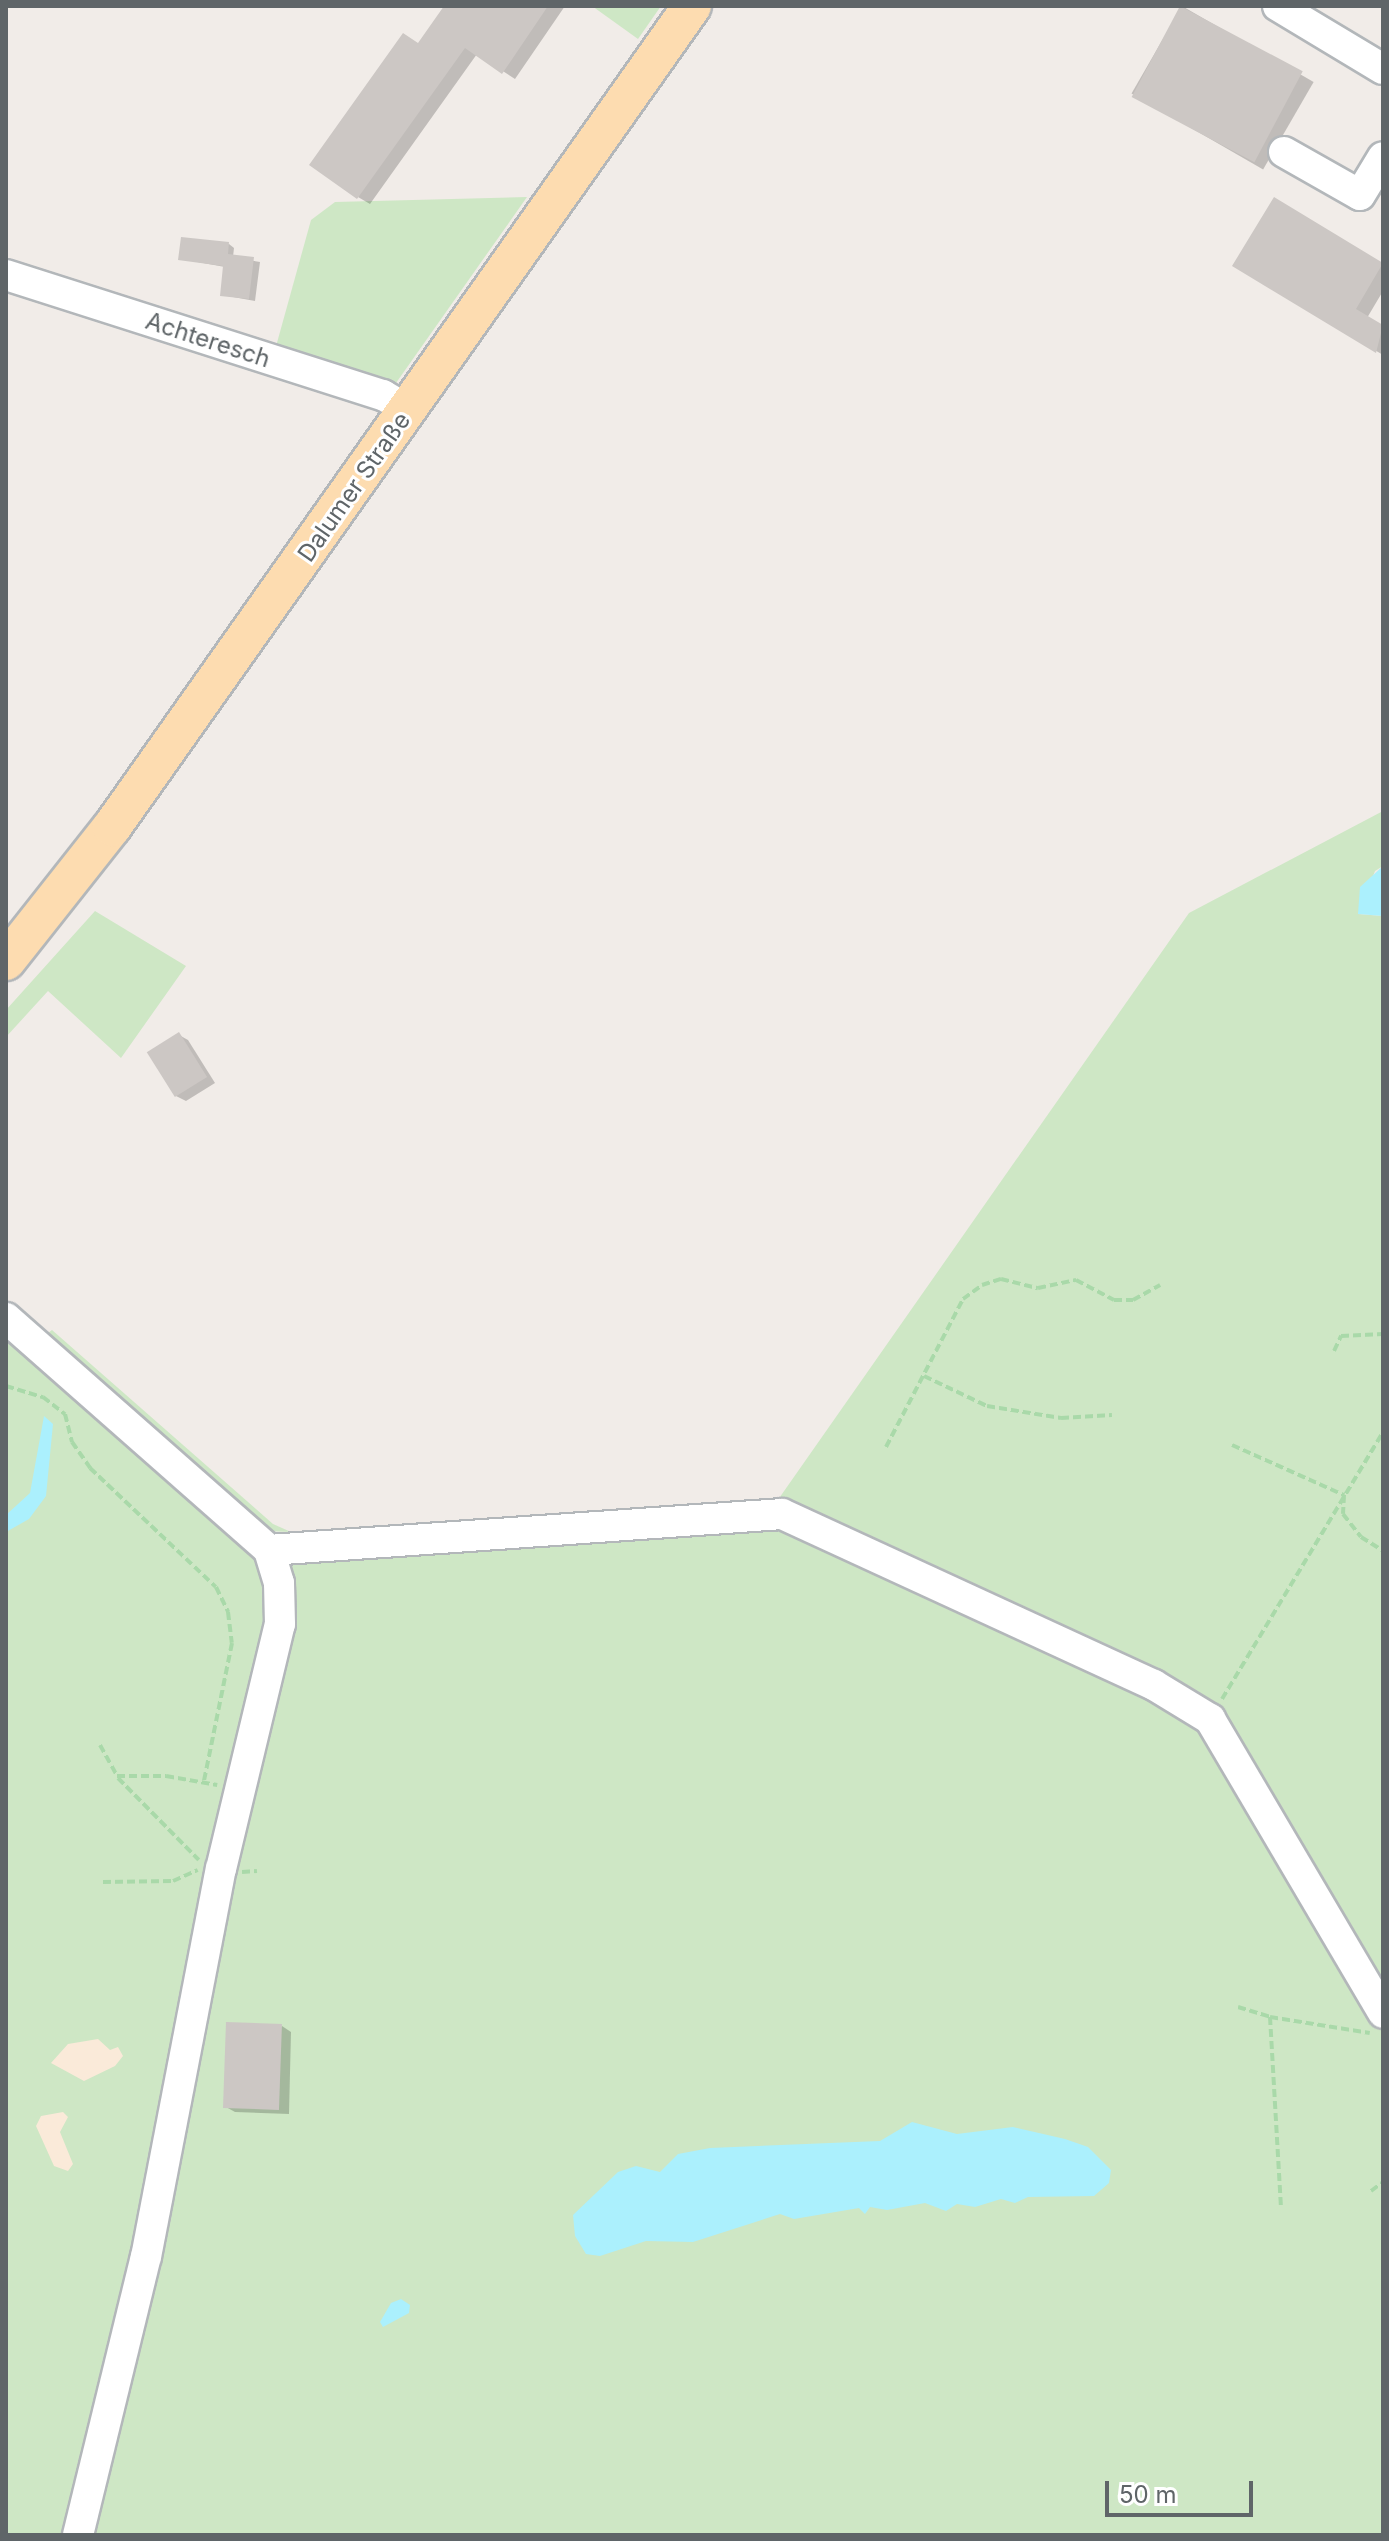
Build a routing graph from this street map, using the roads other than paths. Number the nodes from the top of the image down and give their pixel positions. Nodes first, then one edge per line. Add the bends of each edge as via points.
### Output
1 (692, 6) edge
2 (1278, 6) edge
3 (1383, 69) edge
4 (1284, 152) dead end
5 (1383, 157) edge
6 (6, 275) edge
7 (408, 410) junction
8 (6, 961) edge
9 (6, 1318) edge
10 (269, 1550) junction
11 (1383, 2013) edge
12 (78, 2535) edge

1 - 7 main road, Dalumer Straße
2 - 3 street
4 - 5 street via 1360,195
6 - 7 street, Achteresch via 383,395
7 - 8 main road, Dalumer Straße via 112,827
9 - 10 street
10 - 11 street via 782,1514 1154,1685 1210,1719
10 - 12 street via 279,1583 280,1624 240,1789 146,2257

